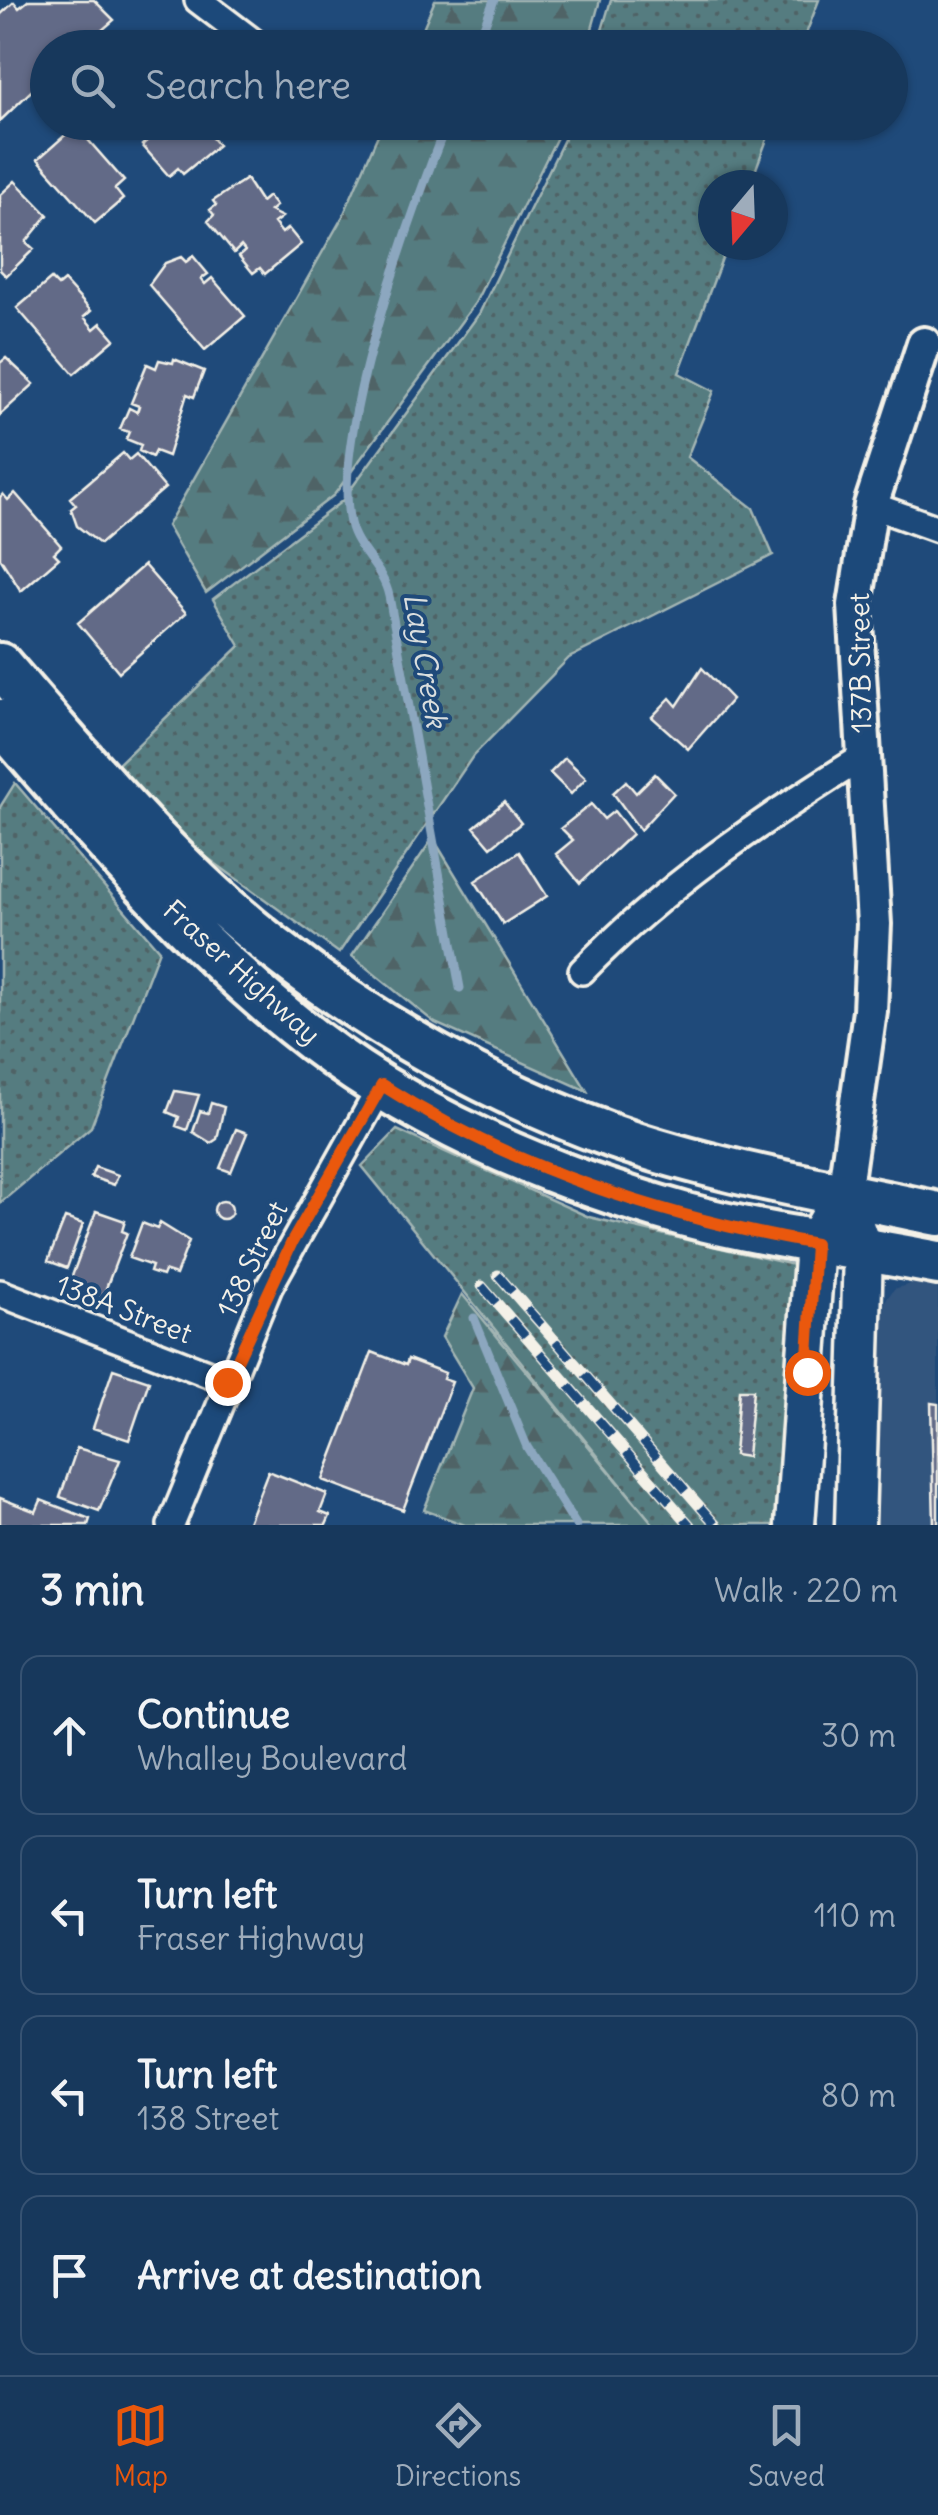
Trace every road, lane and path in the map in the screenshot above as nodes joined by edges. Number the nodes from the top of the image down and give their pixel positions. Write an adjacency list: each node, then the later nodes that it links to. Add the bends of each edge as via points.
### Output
1 (198, 0): 2 (street)
2 (237, 30)
3 (924, 344): 4 (street, 137B Street)
4 (871, 505): 5 (street); 8 (street, 137B Street, via 855,605)
5 (938, 529)
6 (0, 665): 11 (main road, Fraser Highway, via 98,778 226,905 272,946 388,1026 451,1064 604,1132)
7 (0, 721): 10 (main road, Fraser Highway, via 204,943 295,1026)
8 (863, 757): 9 (street, 137B Street, via 755,824 670,889); 11 (street, via 874,924 870,1011)
9 (582, 971)
10 (382, 1085): 13 (main road, Fraser Highway, via 570,1177 686,1214); 17 (street, 138 Street, via 292,1242)
11 (844, 1194): 12 (main road, Fraser Highway); 13 (main road); 14 (main road)
12 (938, 1214)
13 (815, 1244): 14 (main road, Fraser Highway); 19 (main road)
14 (863, 1252): 15 (main road, Fraser Highway); 20 (main road)
15 (938, 1263)
16 (0, 1293): 17 (street, 138A Street)
17 (227, 1382): 18 (street, 138 Street)
18 (172, 1525)
19 (794, 1525)
20 (855, 1525)

